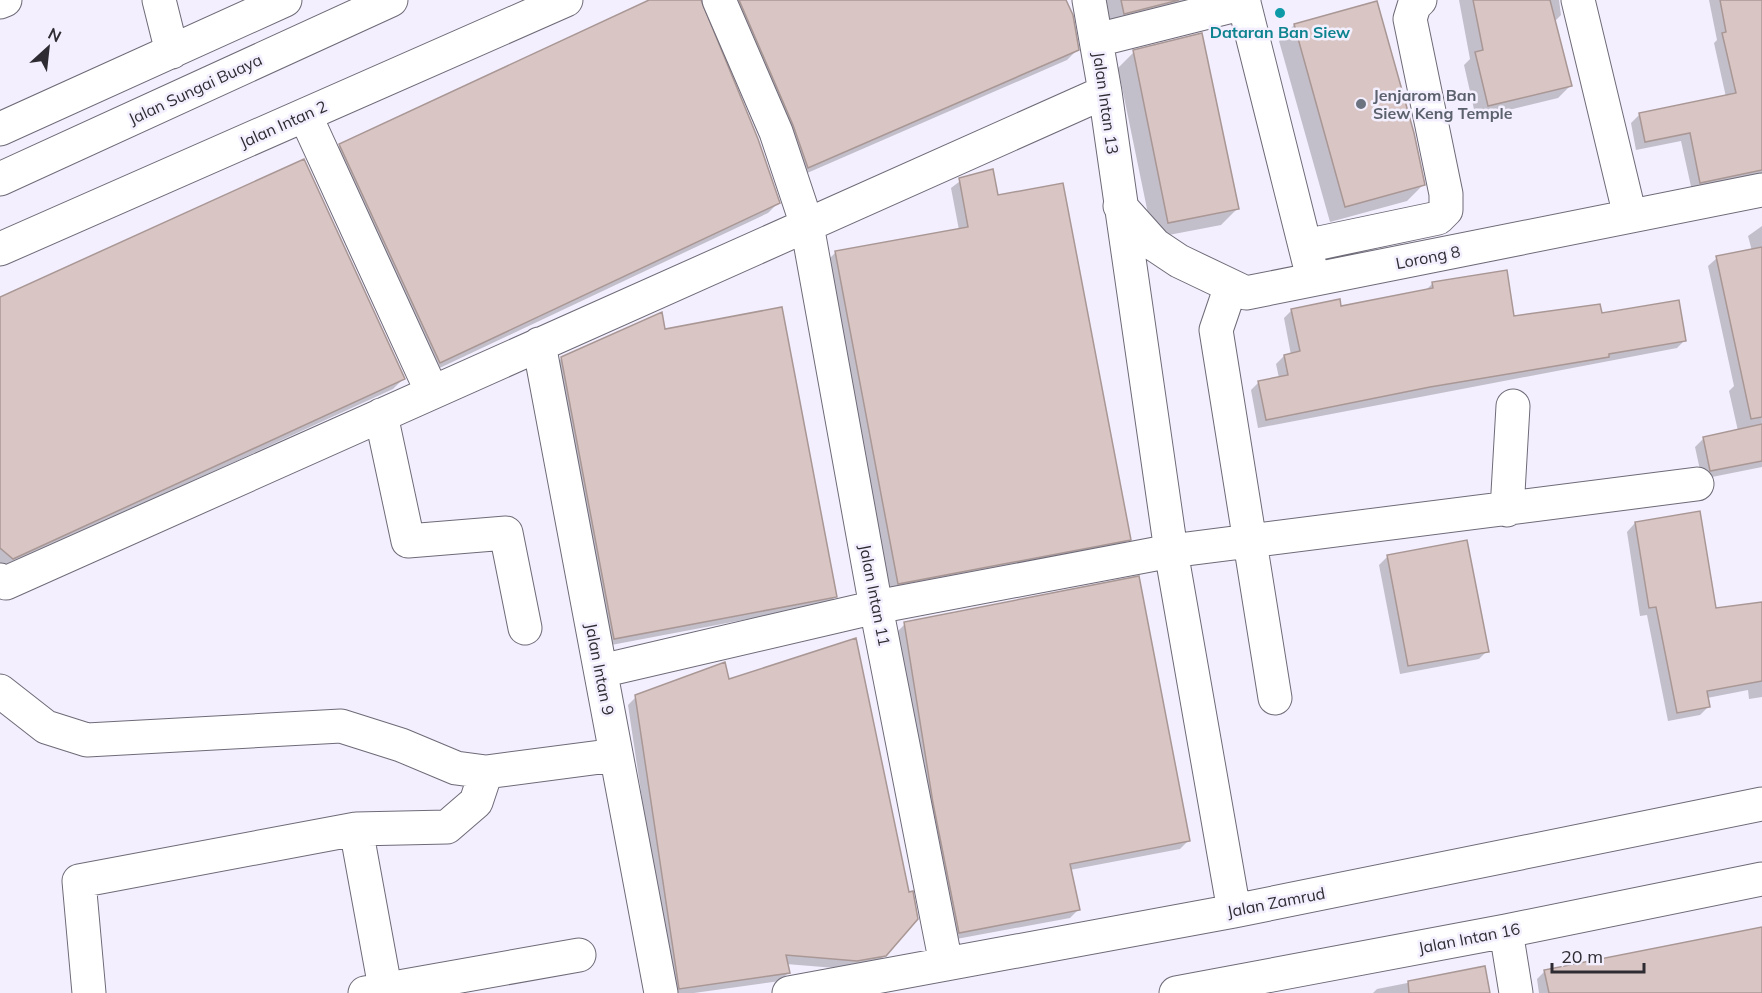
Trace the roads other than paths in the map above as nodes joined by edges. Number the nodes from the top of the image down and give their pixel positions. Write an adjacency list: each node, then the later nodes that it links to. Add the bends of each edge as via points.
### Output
1 (5, 0): 10 (street)
2 (159, 0): 13 (street)
3 (285, 0): 13 (street)
4 (391, 0): 17 (street, Jalan Sungai Buaya)
5 (566, 0): 15 (street, Jalan Intan 2)
6 (718, 0): 21 (street, Jalan Intan 11, via 776,132)
7 (1089, 0): 12 (street, Jalan Intan 13)
8 (1420, 0): 22 (street, via 1410,19 1446,210 1438,218)
9 (1578, 0): 20 (street)
10 (0, 2)
11 (1244, 2): 12 (street); 22 (street)
12 (1097, 40): 14 (street, Jalan Intan 13)
13 (172, 52): 16 (street)
14 (1105, 92): 19 (street, Jalan Intan 13); 21 (street)
15 (305, 114): 23 (street, Jalan Intan 2); 27 (street)
16 (0, 129)
17 (0, 179)
18 (1762, 189): 20 (street, Lorong 8)
19 (1120, 206): 25 (street, Lorong 8, via 1155,245); 33 (street, Jalan Intan 13)
20 (1630, 216): 24 (street, Lorong 8)
21 (807, 225): 26 (street); 35 (street, Jalan Intan 11)
22 (1305, 246): 24 (street)
23 (0, 249)
24 (1313, 279): 25 (street, Lorong 8, via 1246,293)
25 (1232, 286): 32 (street, via 1216,330)
26 (539, 344): 27 (street); 37 (street, Jalan Intan 9)
27 (432, 392): 29 (street)
28 (1513, 406): 31 (street)
29 (381, 415): 34 (street, via 6,583); 36 (street, via 408,541 506,533)
30 (1697, 484): 31 (street)
31 (1507, 510): 32 (street)
32 (1250, 541): 33 (street); 39 (street)
33 (1171, 551): 35 (street); 45 (street, Jalan Intan 13)
34 (0, 580)
35 (876, 607): 37 (street); 48 (street, Jalan Intan 11)
36 (525, 628)
37 (601, 671): 40 (street, Jalan Intan 9)
38 (0, 691): 41 (street, via 46,727 87,740 341,726 456,768)
39 (1275, 698)
40 (616, 755): 41 (street); 52 (street, Jalan Intan 9)
41 (486, 771): 43 (street, via 476,802 447,827)
42 (1762, 804): 45 (street, Jalan Zamrud)
43 (356, 829): 49 (street); 51 (street, via 79,881)
44 (1762, 879): 46 (street, Jalan Intan 16)
45 (1234, 911): 48 (street, Jalan Zamrud)
46 (1506, 931): 50 (street, Jalan Intan 16); 54 (street)
47 (579, 955): 49 (street)
48 (946, 964): 53 (street, Jalan Zamrud)
49 (378, 992)
50 (1190, 992)
51 (89, 993)
52 (661, 993)
53 (789, 993)
54 (1516, 993)

